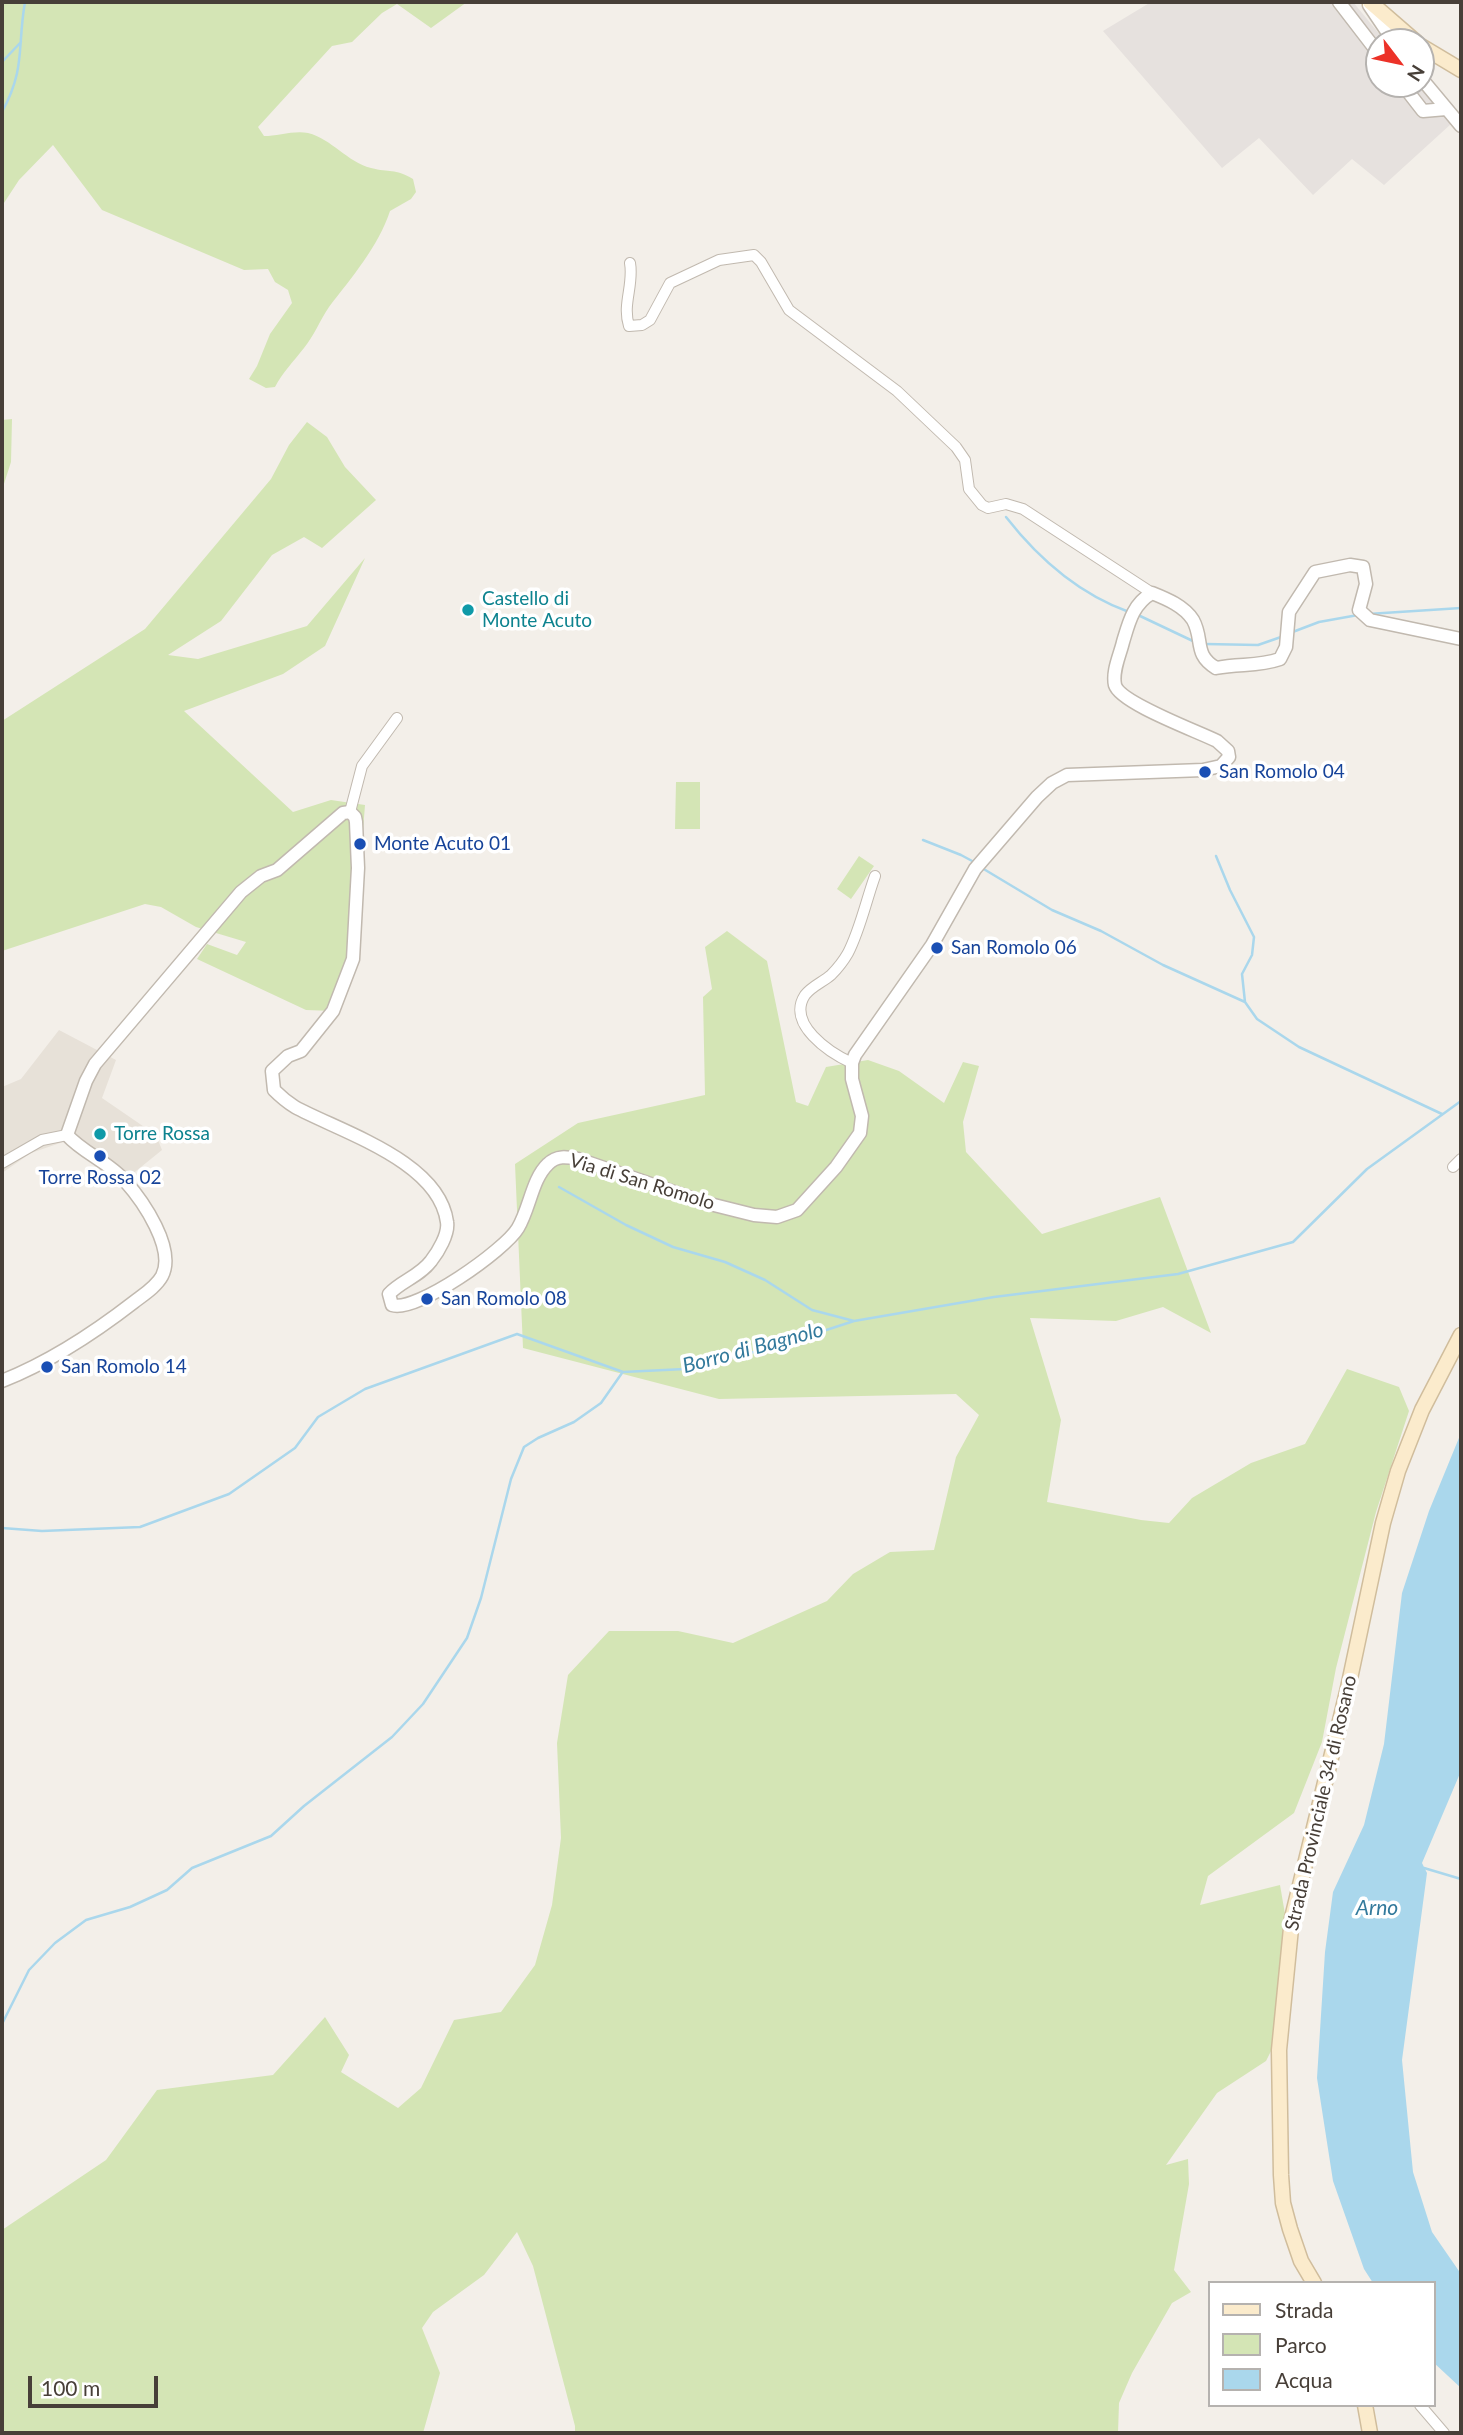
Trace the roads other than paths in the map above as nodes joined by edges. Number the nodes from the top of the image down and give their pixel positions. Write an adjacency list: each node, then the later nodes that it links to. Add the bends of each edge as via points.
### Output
1 (1339, 2): 5 (street)
2 (1368, 2): 3 (street); 4 (main road)
3 (1385, 28)
4 (1399, 28)
5 (1365, 36)
6 (1435, 54): 7 (main road)
7 (1461, 70)
8 (1435, 95): 10 (street)
9 (1413, 98): 10 (street, via 1423,111)
10 (1446, 109): 11 (street)
11 (1461, 126)
12 (630, 263): 13 (street, via 625,312 629,326 650,320 670,283 719,260 754,255 789,310 897,391 956,447 965,460 970,489 982,505 1023,509)
13 (1152, 593): 14 (street, via 1174,602 1192,619 1205,662 1216,668 1262,666 1280,659 1286,647 1289,612 1315,572 1350,565 1363,568 1366,584 1359,610 1370,620); 18 (street, via 1141,599 1133,613 1115,686 1125,699 1217,741 1228,751 1227,761 1204,770 1067,775 1052,783 975,869 932,944)
14 (1461, 639)
15 (397, 718): 16 (street, via 362,766)
16 (350, 812): 18 (street, Via di San Romolo, via 356,822 358,868 353,959 333,1011 301,1051 272,1071 274,1090 291,1105 395,1157 426,1182 441,1202 448,1225 442,1242 430,1263 389,1294 392,1305 421,1300 508,1241 540,1175 560,1156 754,1215 777,1217 797,1210 860,1133 862,1116); 19 (street, via 343,813 277,870 261,876 224,909 95,1064)
17 (875, 876): 18 (street, via 847,953 801,1004 811,1035)
18 (852, 1063)
19 (67, 1135): 21 (street, via 42,1140); 24 (street, via 124,1180 141,1202 159,1232 165,1258 162,1276 111,1320 41,1364)
20 (1461, 1158): 22 (street)
21 (2, 1163)
22 (1453, 1167)
23 (1461, 1335): 25 (main road, Strada Provinciale 34 di Rosano, via 1422,1410 1398,1471 1292,1918 1279,2050 1281,2175 1290,2229)
24 (2, 1381)
25 (1313, 2281)
26 (1365, 2407): 28 (main road)
27 (1422, 2407): 29 (street)
28 (1370, 2433)
29 (1444, 2433)

